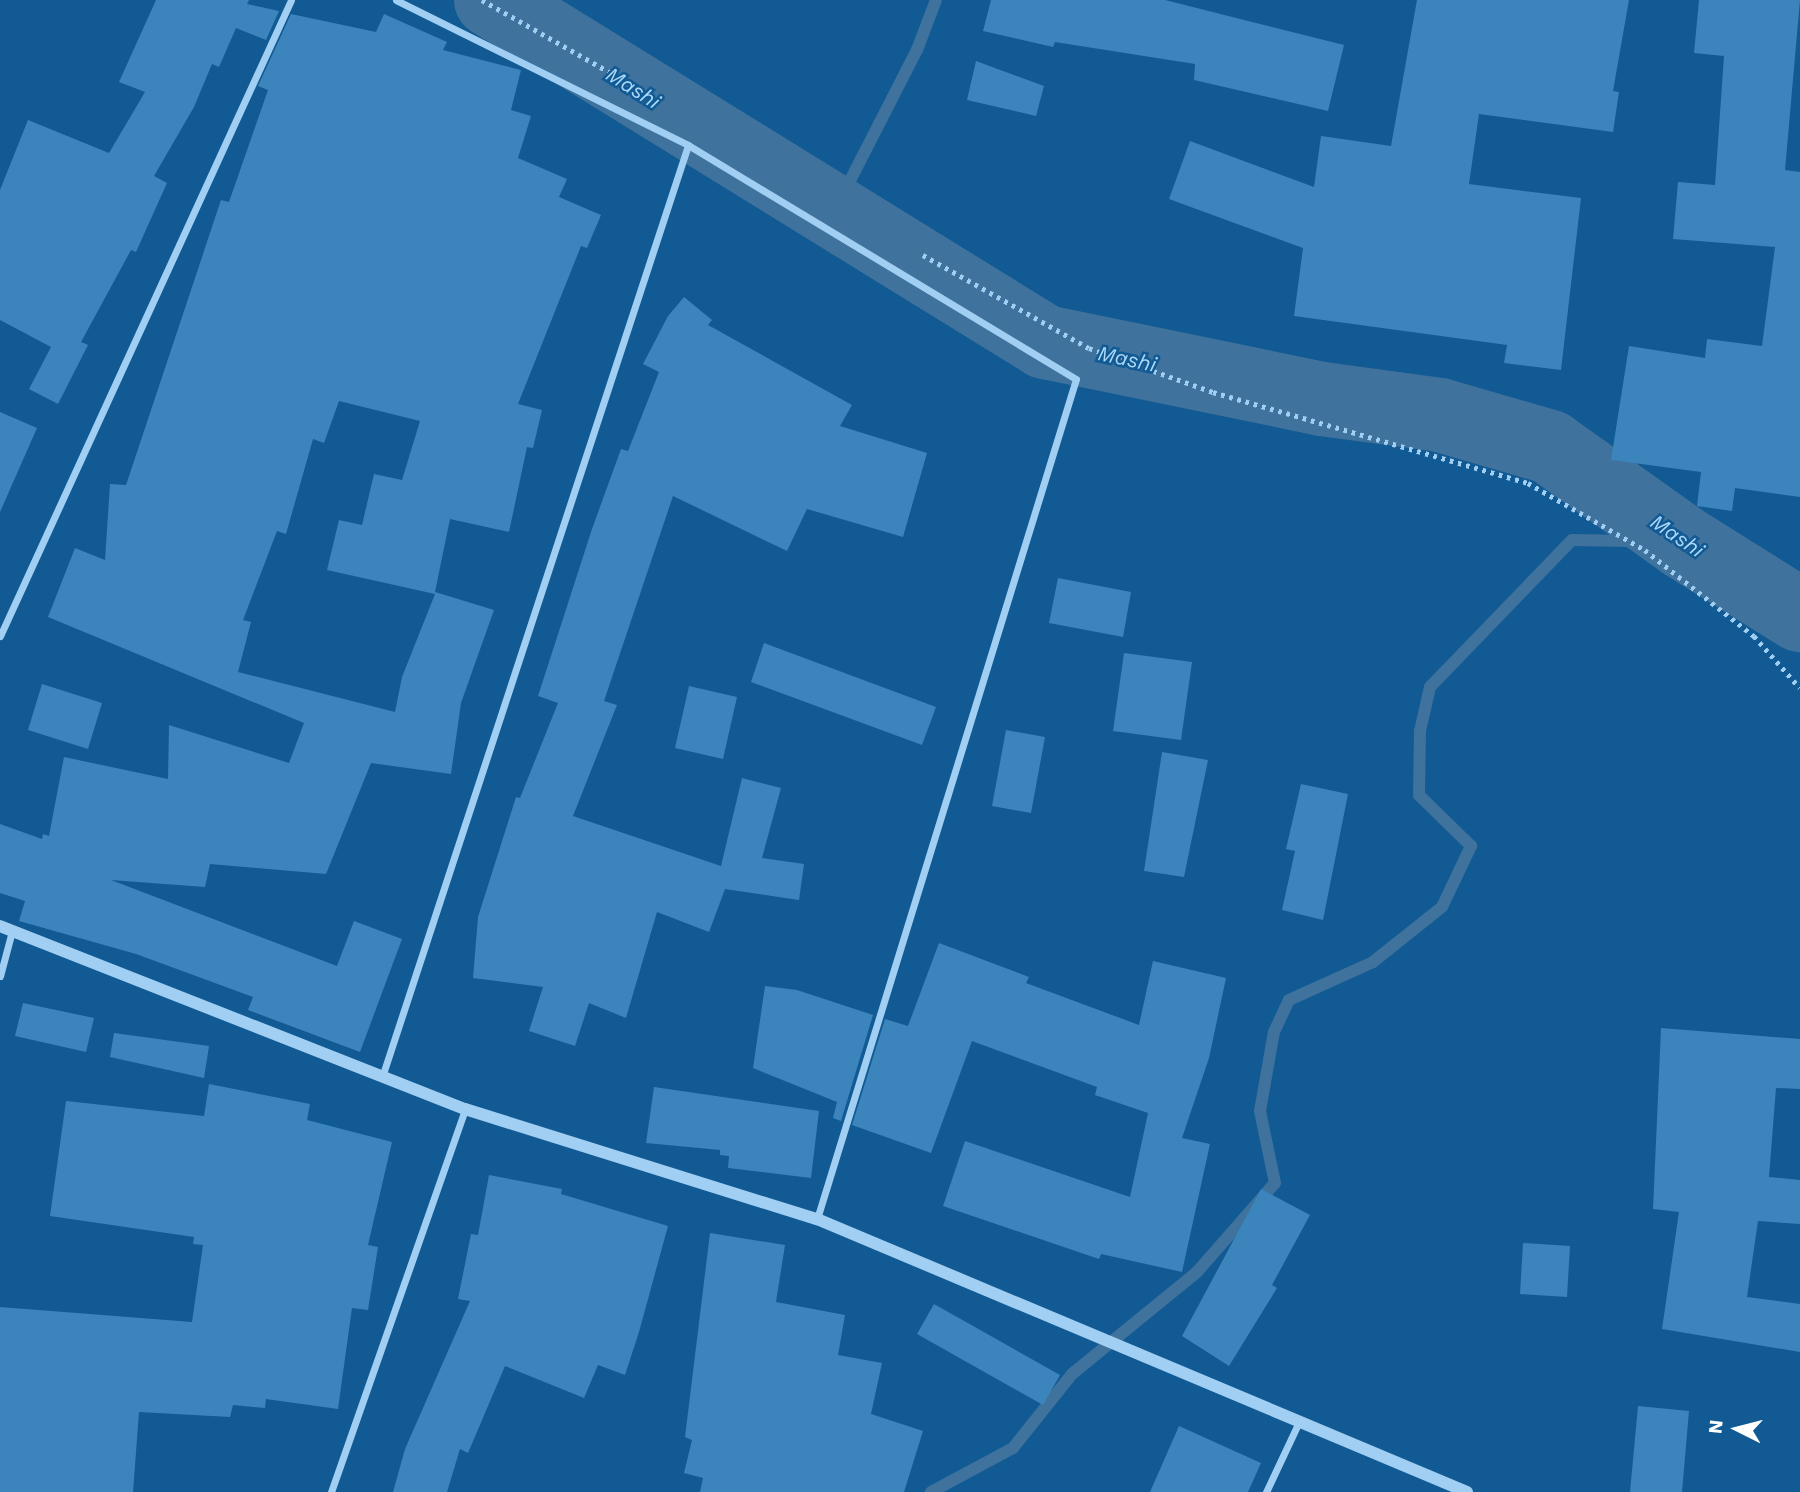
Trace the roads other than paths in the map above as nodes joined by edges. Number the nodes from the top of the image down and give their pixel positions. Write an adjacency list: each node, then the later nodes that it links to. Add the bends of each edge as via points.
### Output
1 (291, 0): 4 (street)
2 (396, 0): 3 (street)
3 (688, 145): 7 (street); 9 (street, via 1076,379)
4 (0, 636)
5 (6, 928): 6 (street); 7 (street)
6 (0, 976)
7 (382, 1077): 8 (street)
8 (465, 1109): 9 (street); 11 (street)
9 (817, 1219): 10 (street, via 1080,1325)
10 (1299, 1422): 12 (street); 13 (street)
11 (331, 1492)
12 (1266, 1492)
13 (1467, 1492)

